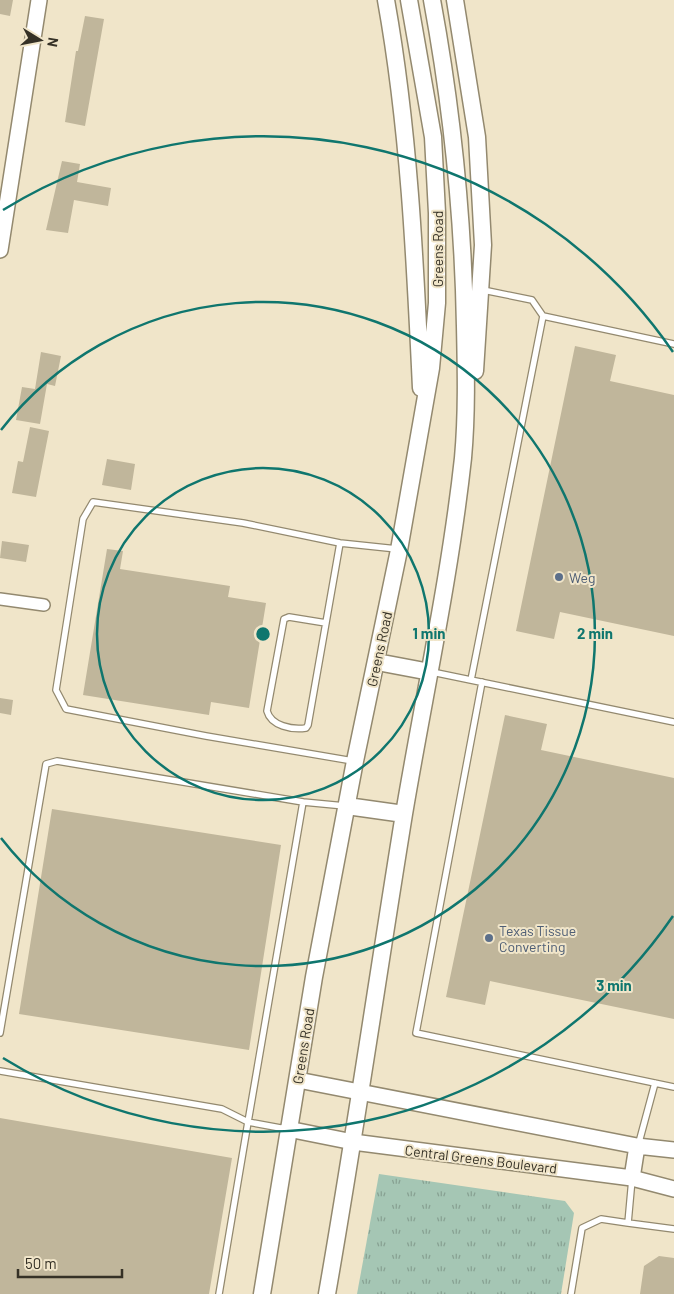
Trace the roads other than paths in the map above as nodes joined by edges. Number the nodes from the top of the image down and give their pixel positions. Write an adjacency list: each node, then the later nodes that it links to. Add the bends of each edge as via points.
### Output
1 (39, 0): 6 (street)
2 (386, 0): 10 (main road, via 396,53 415,271)
3 (409, 0): 10 (main road, Greens Road, via 433,137 437,213 437,303)
4 (432, 0): 11 (main road, Greens Road, via 451,120 464,248 466,371)
5 (455, 0): 7 (main road, via 477,137 483,245)
6 (0, 250)
7 (481, 290): 8 (lane, via 532,300); 11 (main road, via 476,368)
8 (543, 316): 9 (lane); 19 (lane)
9 (674, 344)
10 (422, 423): 13 (main road, Greens Road)
11 (463, 455): 18 (main road, Greens Road)
12 (340, 543): 13 (lane); 16 (lane); 22 (lane, via 243,523 93,502 84,519 56,690 66,709)
13 (399, 550): 17 (main road, Greens Road)
14 (0, 599): 15 (street)
15 (44, 605)
16 (326, 623): 16 (lane, via 308,725 300,729 276,724 267,711 284,618)
17 (377, 662): 18 (main road); 22 (main road, Greens Road)
18 (430, 672): 19 (lane); 25 (main road, Greens Road)
19 (471, 680): 20 (lane)
20 (482, 682): 21 (lane); 29 (lane, via 416,1033)
21 (674, 722)
22 (355, 761): 24 (main road, Greens Road)
23 (303, 802): 24 (lane); 26 (lane, via 57,761 46,764); 32 (lane)
24 (347, 806): 25 (main road); 28 (main road, Greens Road)
25 (404, 814): 31 (main road, Greens Road)
26 (0, 1033)
27 (0, 1071): 32 (lane, via 222,1109)
28 (298, 1080): 31 (street); 33 (main road, Greens Road)
29 (656, 1083): 30 (lane); 35 (lane)
30 (674, 1087)
31 (361, 1092): 34 (main road, Greens Road); 35 (street)
32 (248, 1122): 33 (lane); 41 (lane)
33 (288, 1129): 34 (street, Central Greens Boulevard); 42 (main road, Greens Road)
34 (354, 1142): 37 (street, Central Greens Boulevard); 43 (main road, Greens Road)
35 (638, 1146): 36 (street); 37 (street)
36 (674, 1150)
37 (632, 1178): 38 (street, Central Greens Boulevard); 39 (lane)
38 (674, 1189)
39 (628, 1223): 40 (lane); 44 (lane, via 601,1219 582,1228)
40 (674, 1229)
41 (219, 1294)
42 (262, 1294)
43 (327, 1294)
44 (571, 1294)

